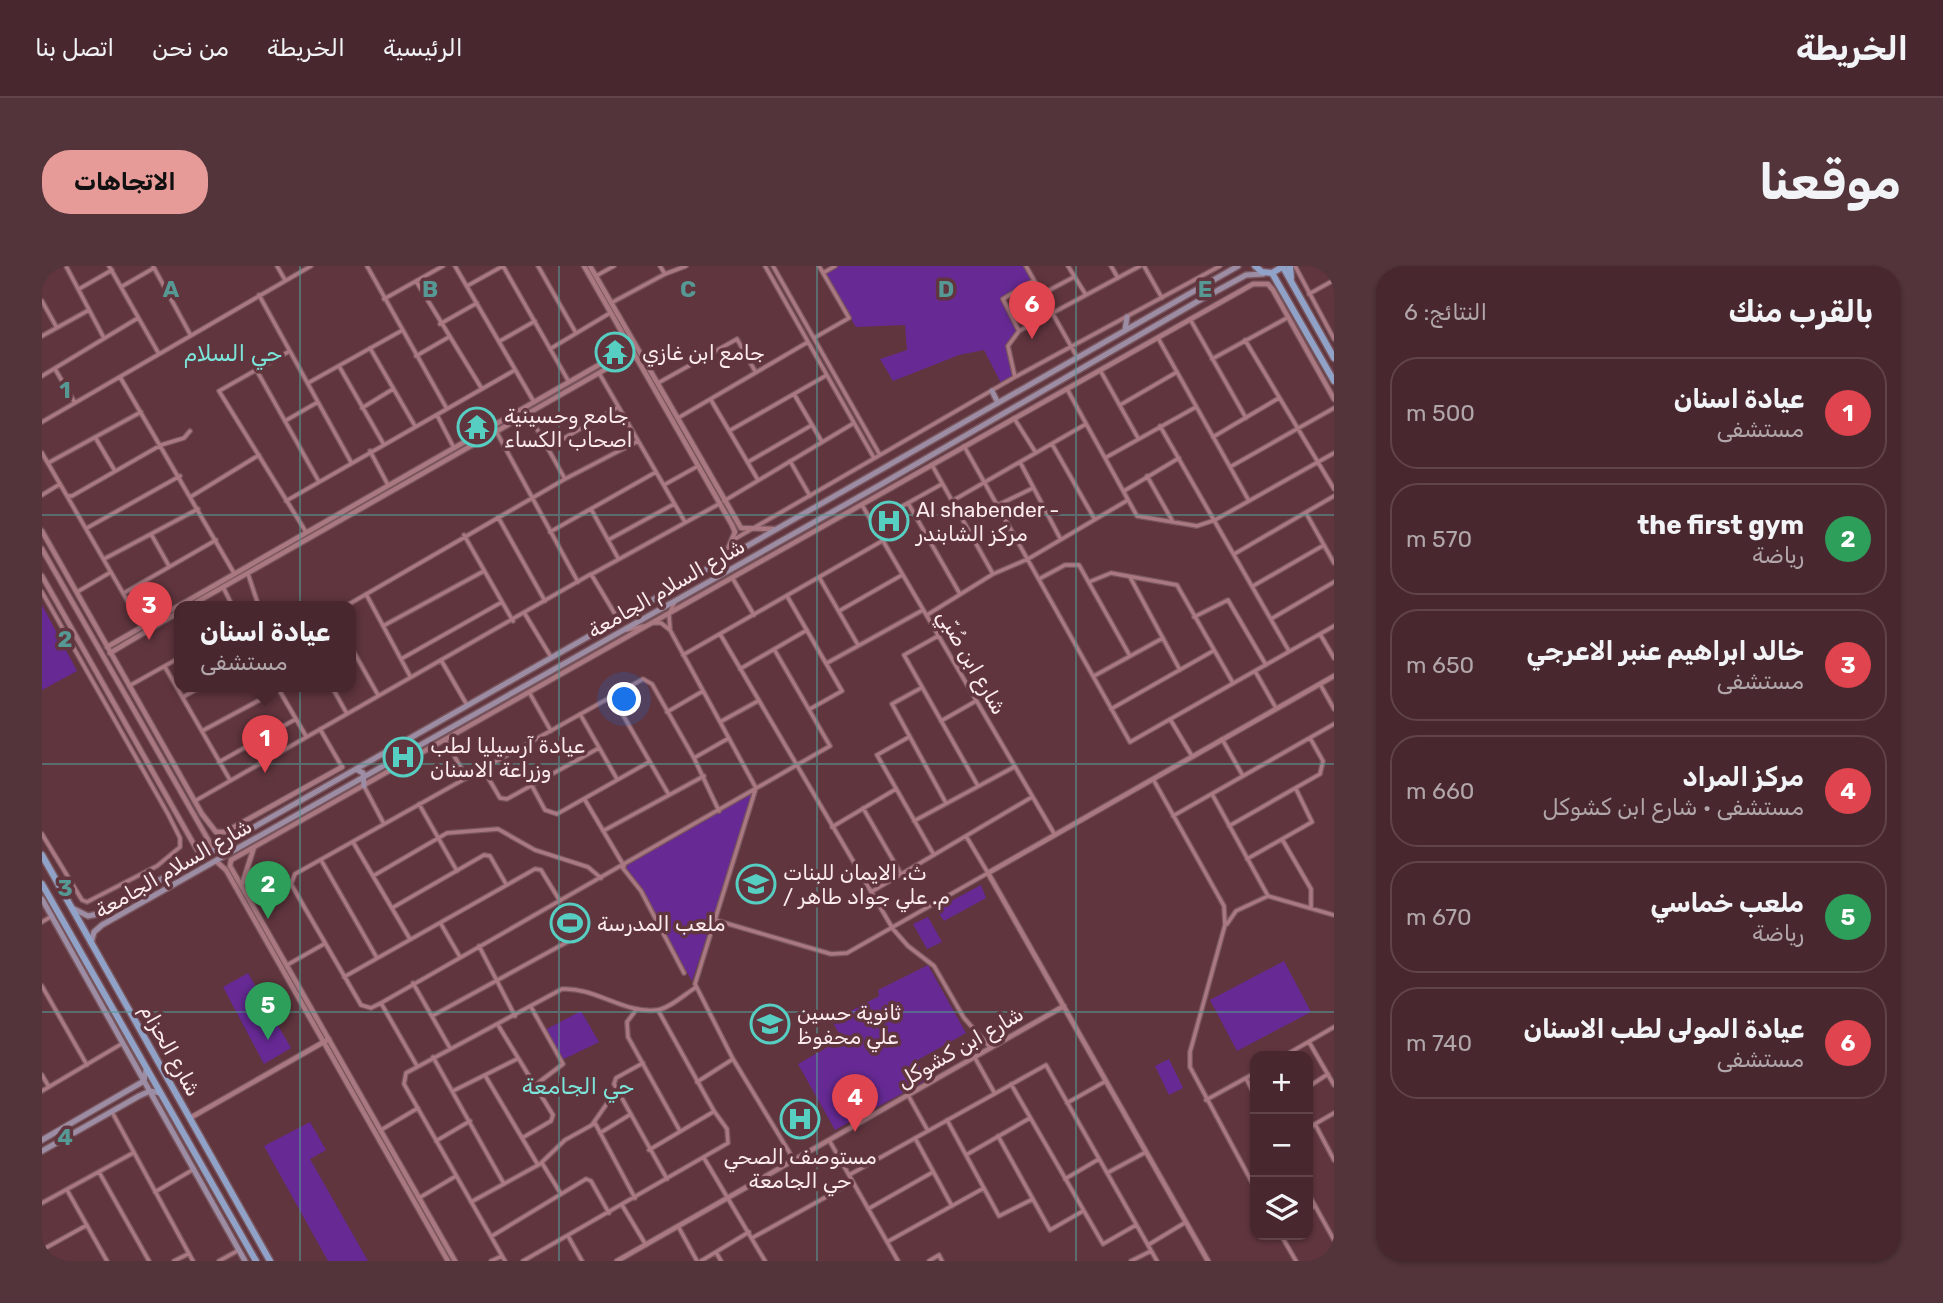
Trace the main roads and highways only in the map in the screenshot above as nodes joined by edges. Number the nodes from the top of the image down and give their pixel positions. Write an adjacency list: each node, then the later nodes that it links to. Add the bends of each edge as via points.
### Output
1 (1238, 266): 7 (main road, شارع السلام الجامعة)
2 (1255, 266): 5 (main road)
3 (1284, 266): 5 (main road); 6 (main road)
4 (1292, 266): 6 (main road)
5 (1269, 273): 8 (main road, شارع السلام الجامعة, via 1246,275); 10 (main road)
6 (1292, 284): 15 (main road)
7 (1188, 295): 8 (main road); 11 (main road, شارع السلام الجامعة)
8 (1193, 304): 13 (main road, شارع السلام الجامعة)
9 (1127, 317): 11 (main road)
10 (1304, 329): 12 (main road); 14 (main road)
11 (1125, 330): 20 (main road, شارع السلام الجامعة)
12 (1296, 333)
13 (1108, 353): 16 (main road); 21 (main road, شارع السلام الجامعة)
14 (1320, 356): 17 (main road, via 1319,350 1324,348); 18 (main road)
15 (1334, 358)
16 (1113, 362)
17 (1334, 364)
18 (1334, 381)
19 (992, 391): 20 (main road)
20 (998, 403): 23 (main road, شارع السلام الجامعة)
21 (989, 423): 22 (main road); 25 (main road, شارع السلام الجامعة)
22 (993, 429)
23 (875, 473): 24 (main road, شارع السلام الجامعة); 25 (main road)
24 (859, 482): 26 (main road, via 865,484); 29 (main road, شارع السلام الجامعة)
25 (880, 485): 26 (main road, شارع السلام الجامعة)
26 (866, 493): 27 (main road, شارع السلام الجامعة)
27 (757, 554): 28 (main road); 31 (main road, شارع السلام الجامعة)
28 (762, 562)
29 (572, 645): 30 (main road, شارع السلام الجامعة); 31 (main road, via 571,651)
30 (553, 656): 32 (main road, via 562,658); 35 (main road, شارع السلام الجامعة)
31 (578, 656): 32 (main road, شارع السلام الجامعة)
32 (563, 665): 33 (main road, شارع السلام الجامعة)
33 (472, 717): 34 (main road); 37 (main road, شارع السلام الجامعة)
34 (475, 723)
35 (372, 760): 36 (main road, شارع السلام الجامعة); 37 (main road)
36 (356, 769): 38 (main road, via 363,773); 45 (main road, شارع السلام الجامعة)
37 (378, 770): 38 (main road, شارع السلام الجامعة)
38 (362, 778): 39 (main road); 40 (main road, شارع السلام الجامعة)
39 (364, 786)
40 (292, 819): 41 (main road); 48 (main road, شارع السلام الجامعة)
41 (286, 828)
42 (42, 855): 46 (main road, شارع الحزام)
43 (42, 884): 47 (main road, شارع الحزام)
44 (42, 899): 47 (main road)
45 (112, 906): 46 (main road, شارع السلام الجامعة, via 88,916); 48 (main road)
46 (71, 908): 49 (main road, شارع الحزام)
47 (55, 914): 50 (main road, شارع الحزام)
48 (118, 916): 49 (main road, شارع السلام الجامعة, via 97,928)
49 (91, 943): 57 (main road, شارع الحزام)
50 (126, 1042): 51 (main road, شارع الحزام); 52 (main road)
51 (146, 1070): 52 (main road); 54 (main road, شارع الحزام)
52 (144, 1081): 53 (main road); 55 (main road)
53 (150, 1091): 54 (main road); 56 (main road); 61 (main road)
54 (160, 1093): 58 (main road, شارع الحزام)
55 (42, 1140)
56 (42, 1151)
57 (225, 1180): 58 (main road, via 222,1189); 59 (main road, شارع الحزام)
58 (215, 1188): 60 (main road, شارع الحزام)
59 (236, 1200): 60 (main road, via 227,1200); 63 (main road, شارع الحزام)
60 (226, 1207): 62 (main road, شارع الحزام)
61 (245, 1261)
62 (256, 1261)
63 (270, 1261)

